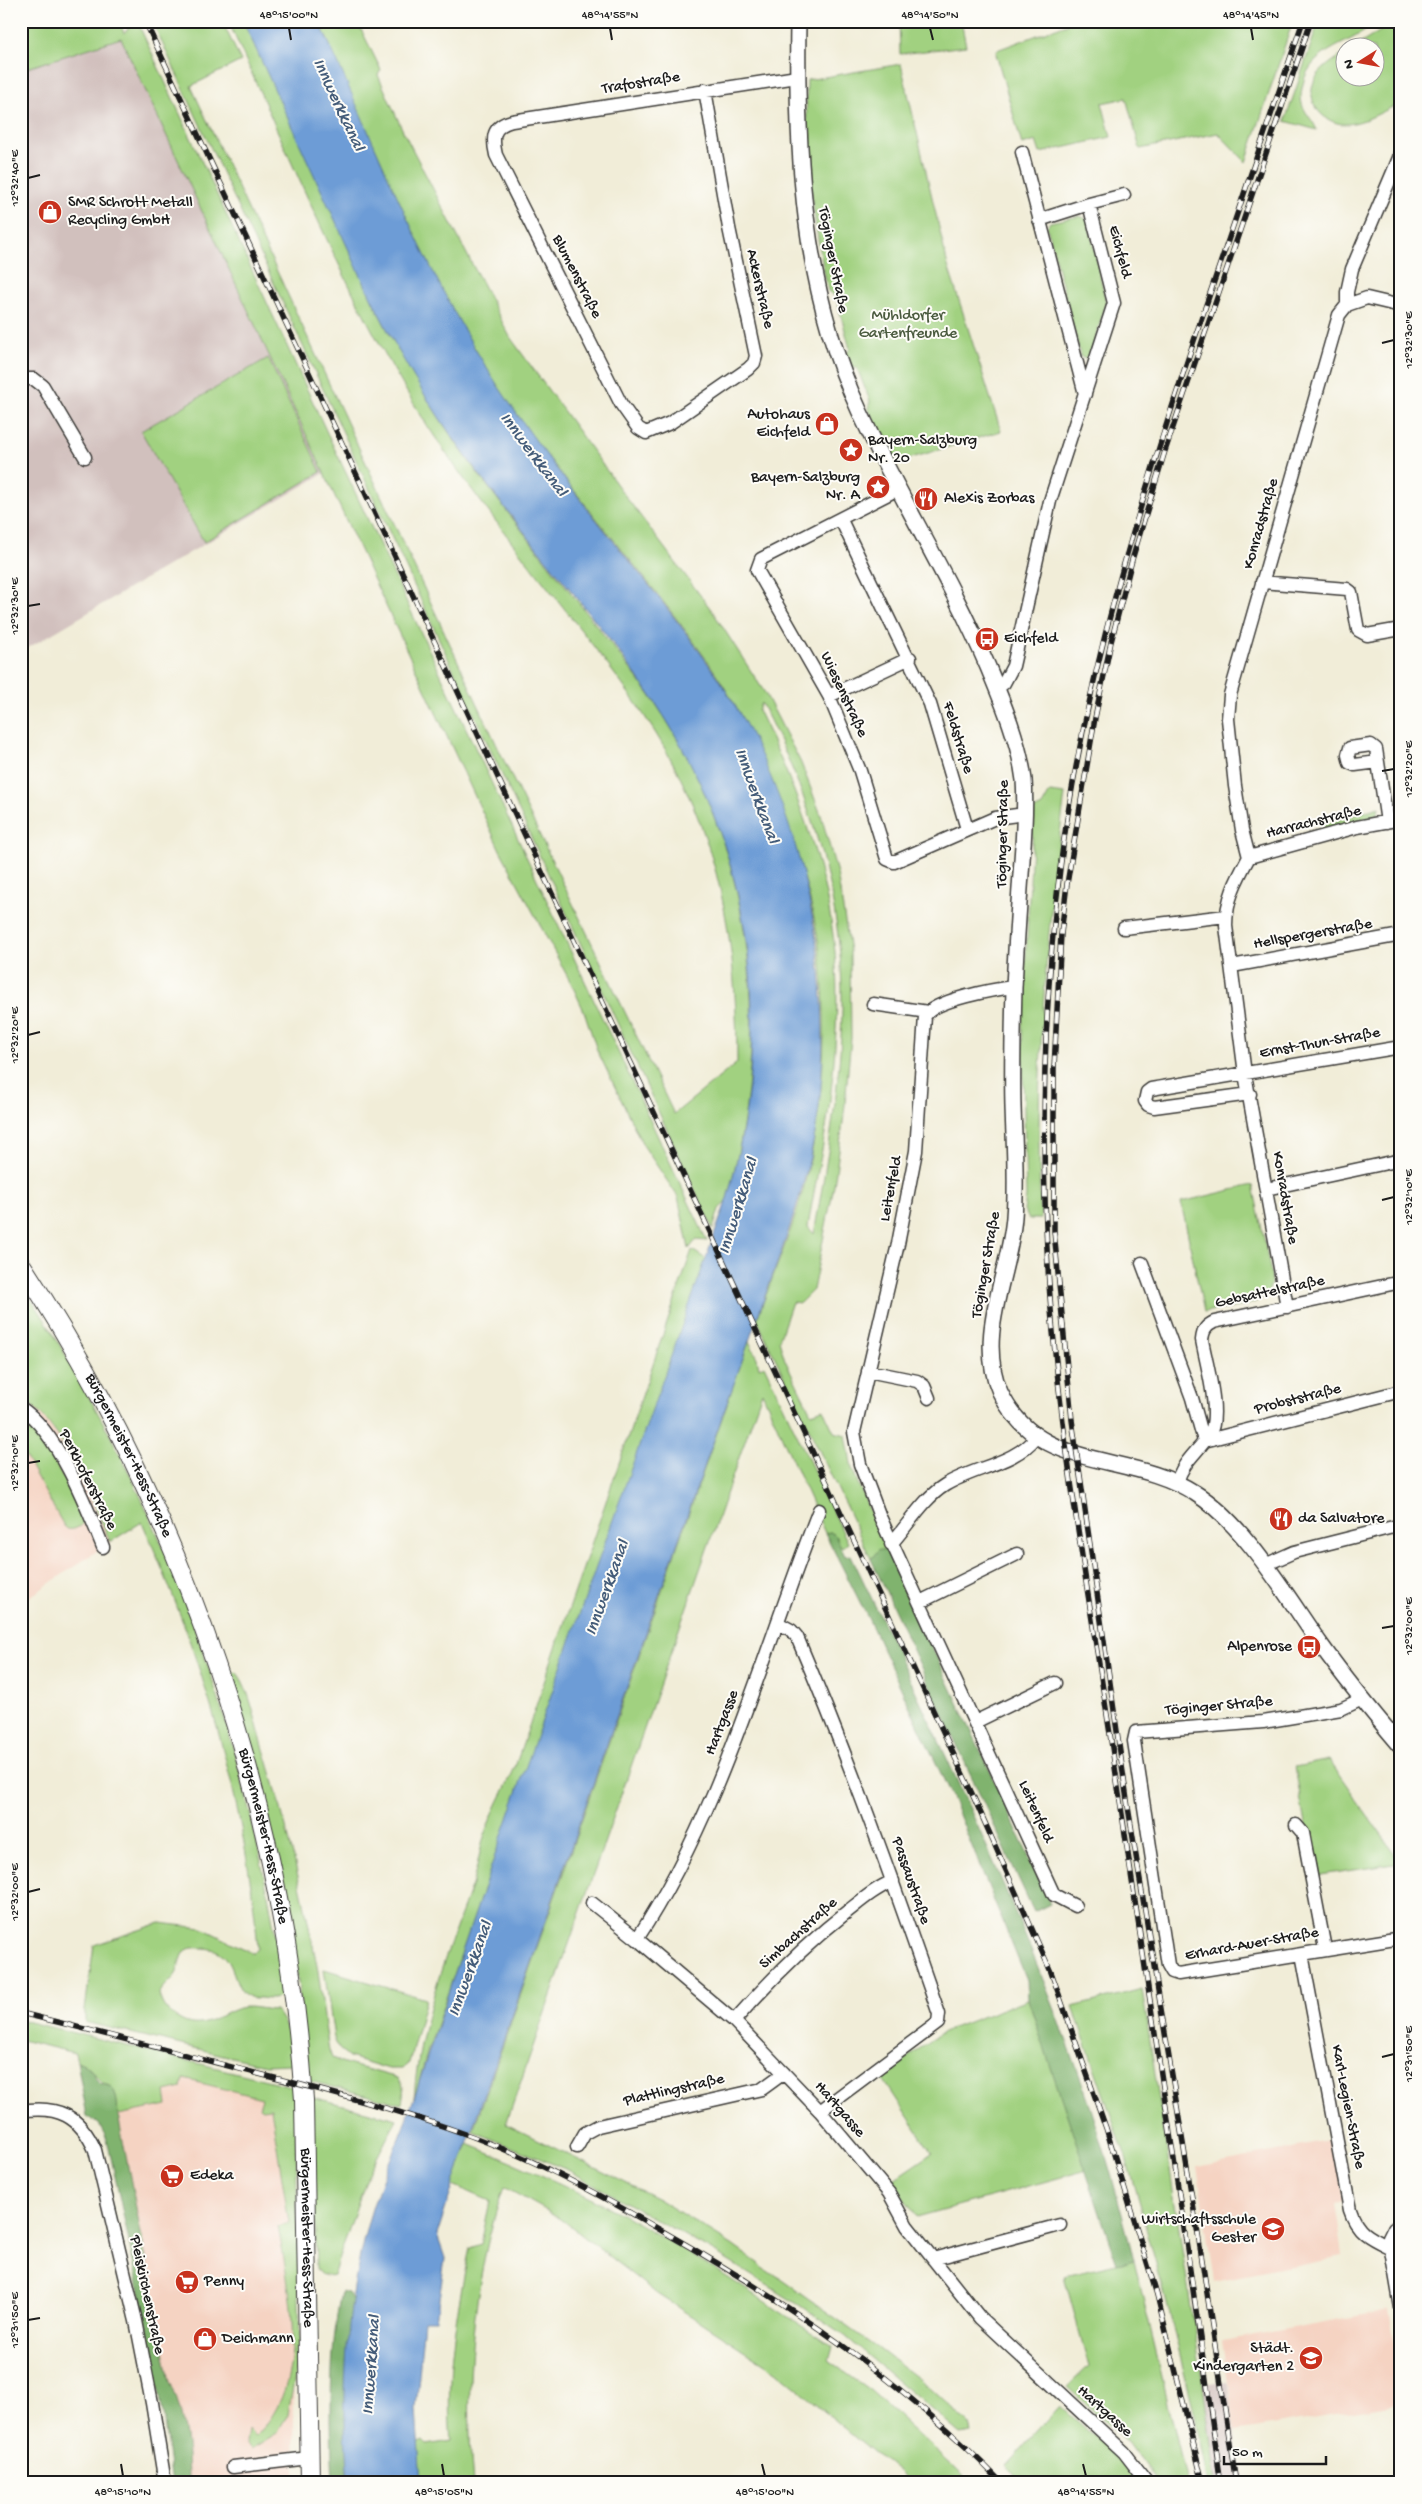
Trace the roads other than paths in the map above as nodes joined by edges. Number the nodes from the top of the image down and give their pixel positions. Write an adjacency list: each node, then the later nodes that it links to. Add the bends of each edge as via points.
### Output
1 (798, 21): 2 (street, Töginger Straße)
2 (797, 77): 3 (street, Trafostraße); 16 (street, Töginger Straße, via 803,195 823,310 857,406)
3 (704, 90): 4 (street, Trafostraße, via 512,121 503,123); 14 (street, Ackerstraße, via 756,356 748,368 670,422 650,433)
4 (494, 132): 14 (street, Blumenstraße, via 496,155 621,404)
5 (1401, 148): 10 (street, Konradstraße, via 1352,269)
6 (1022, 152): 9 (street)
7 (1124, 195): 8 (street)
8 (1089, 204): 9 (street); 13 (street, Eichfeld, via 1114,303)
9 (1039, 220): 13 (street)
10 (1347, 305): 11 (street, via 1367,298); 18 (street, Konradstraße, via 1340,315)
11 (1401, 306)
12 (21, 379): 15 (street, via 34,379 44,386)
13 (1085, 394): 21 (street, Eichfeld, via 1050,501 1013,666 1004,683)
14 (641, 431)
15 (85, 458)
16 (898, 489): 17 (street, Wiesenstraße); 21 (street, Töginger Straße, via 974,635)
17 (840, 520): 20 (street, Feldstraße); 22 (street, Wiesenstraße, via 761,558 757,570)
18 (1262, 582): 19 (street, via 1347,589 1351,592 1358,630 1367,635); 28 (street, Konradstraße, via 1229,703 1235,786)
19 (1401, 629)
20 (910, 658): 22 (street); 27 (street, Feldstraße, via 939,729)
21 (997, 688): 24 (street, Töginger Straße, via 1021,765)
22 (829, 696): 27 (street, Wiesenstraße, via 863,780 887,859 894,862)
23 (1378, 762): 26 (street, Harrachstraße)
24 (1025, 814): 27 (street, Wiesenstraße, via 995,818); 33 (street, Töginger Straße)
25 (1401, 820): 26 (street, Harrachstraße)
26 (1387, 822): 28 (street, Harrachstraße)
27 (967, 829)
28 (1249, 856): 29 (street, Konradstraße, via 1235,883)
29 (1226, 916): 30 (street); 32 (street, Konradstraße)
30 (1124, 928)
31 (1401, 936): 32 (street, Hellspergerstraße)
32 (1232, 966): 37 (street, Konradstraße)
33 (1014, 987): 35 (street, via 985,992); 49 (street, Töginger Straße, via 1015,1207 1012,1243 994,1314 991,1350 1000,1392 1009,1409)
34 (873, 1004): 35 (street)
35 (928, 1012): 45 (street, Leitenfeld, via 924,1022 916,1151)
36 (1401, 1047): 37 (street, Ernst-Thun-Straße)
37 (1244, 1074): 38 (street, Konradstraße); 38 (street, via 1151,1089 1146,1092 1146,1101 1148,1106 1154,1107)
38 (1250, 1094): 40 (street, Konradstraße)
39 (1401, 1160): 40 (street)
40 (1266, 1189): 44 (street, Konradstraße)
41 (1142, 1263): 50 (street, via 1192,1398)
42 (21, 1264): 83 (main road, Bürgermeister-Hess-Straße, via 93,1385 158,1517 237,1730 270,1861 289,1962 302,2061)
43 (1401, 1282): 44 (street, Gebsattelstraße)
44 (1287, 1306): 50 (street, Gebsattelstraße, via 1214,1322 1203,1332 1215,1414 1213,1427)
45 (868, 1371): 47 (street, via 917,1381 924,1386); 54 (street, Leitenfeld, via 854,1432 855,1448 867,1488)
46 (1401, 1391): 50 (street, Probststraße)
47 (929, 1398)
48 (21, 1408): 55 (street, Perkhoferstraße, via 42,1427 66,1467)
49 (1036, 1437): 51 (street, Töginger Straße, via 1059,1449 1146,1470); 54 (street, via 1028,1447 1013,1456 976,1469 943,1486)
50 (1204, 1442): 51 (street, via 1184,1464)
51 (1177, 1482): 57 (street, Töginger Straße, via 1219,1512)
52 (819, 1510): 59 (street, Hartgasse)
53 (1401, 1525): 57 (street, via 1294,1552)
54 (891, 1544): 58 (street, Leitenfeld)
55 (102, 1547)
56 (1017, 1554): 58 (street)
57 (1265, 1565): 61 (street, Töginger Straße)
58 (920, 1602): 62 (street, Leitenfeld)
59 (778, 1623): 66 (street, Passaustraße, via 797,1637 857,1782); 70 (street, Hartgasse, via 722,1772 689,1848)
60 (1054, 1684): 62 (street)
61 (1362, 1699): 63 (street, Töginger Straße); 64 (street, Töginger Straße, via 1341,1708 1263,1722 1136,1732 1134,1741)
62 (975, 1722): 68 (street, Leitenfeld, via 1054,1894)
63 (1401, 1746)
64 (1142, 1791): 72 (street, Erhard-Auer-Straße, via 1168,1965 1172,1972 1178,1974)
65 (1296, 1825): 71 (street, via 1303,1833)
66 (893, 1881): 73 (street, Simbachstraße, via 882,1885 831,1924 782,1969); 76 (street, Passaustraße, via 939,2014 938,2023)
67 (592, 1903): 70 (street, Hartgasse)
68 (1075, 1906)
69 (1401, 1938): 71 (street, Erhard-Auer-Straße)
70 (637, 1939): 73 (street, Hartgasse)
71 (1325, 1949): 72 (street, Erhard-Auer-Straße)
72 (1302, 1954): 80 (street, Karl-Legien-Straße, via 1350,2210 1365,2236)
73 (734, 2021): 74 (street, Hartgasse)
74 (784, 2073): 76 (street, Hartgasse); 77 (street, Plattlingstraße, via 762,2088 598,2126 585,2133)
75 (21, 2111): 85 (street, Pleiskirchenstraße, via 51,2110 76,2120 90,2139 102,2177 149,2385)
76 (820, 2111): 81 (street, Hartgasse, via 889,2193 907,2226)
77 (577, 2147)
78 (1060, 2224): 81 (street)
79 (1401, 2224): 80 (street, via 1390,2234)
80 (1389, 2247): 82 (street)
81 (933, 2259): 87 (street, Hartgasse, via 980,2318 1124,2452)
82 (1401, 2308)
83 (309, 2458): 84 (street); 86 (main road, Bürgermeister-Hess-Straße)
84 (233, 2467)
85 (165, 2483)
86 (310, 2483)
87 (1148, 2483)

